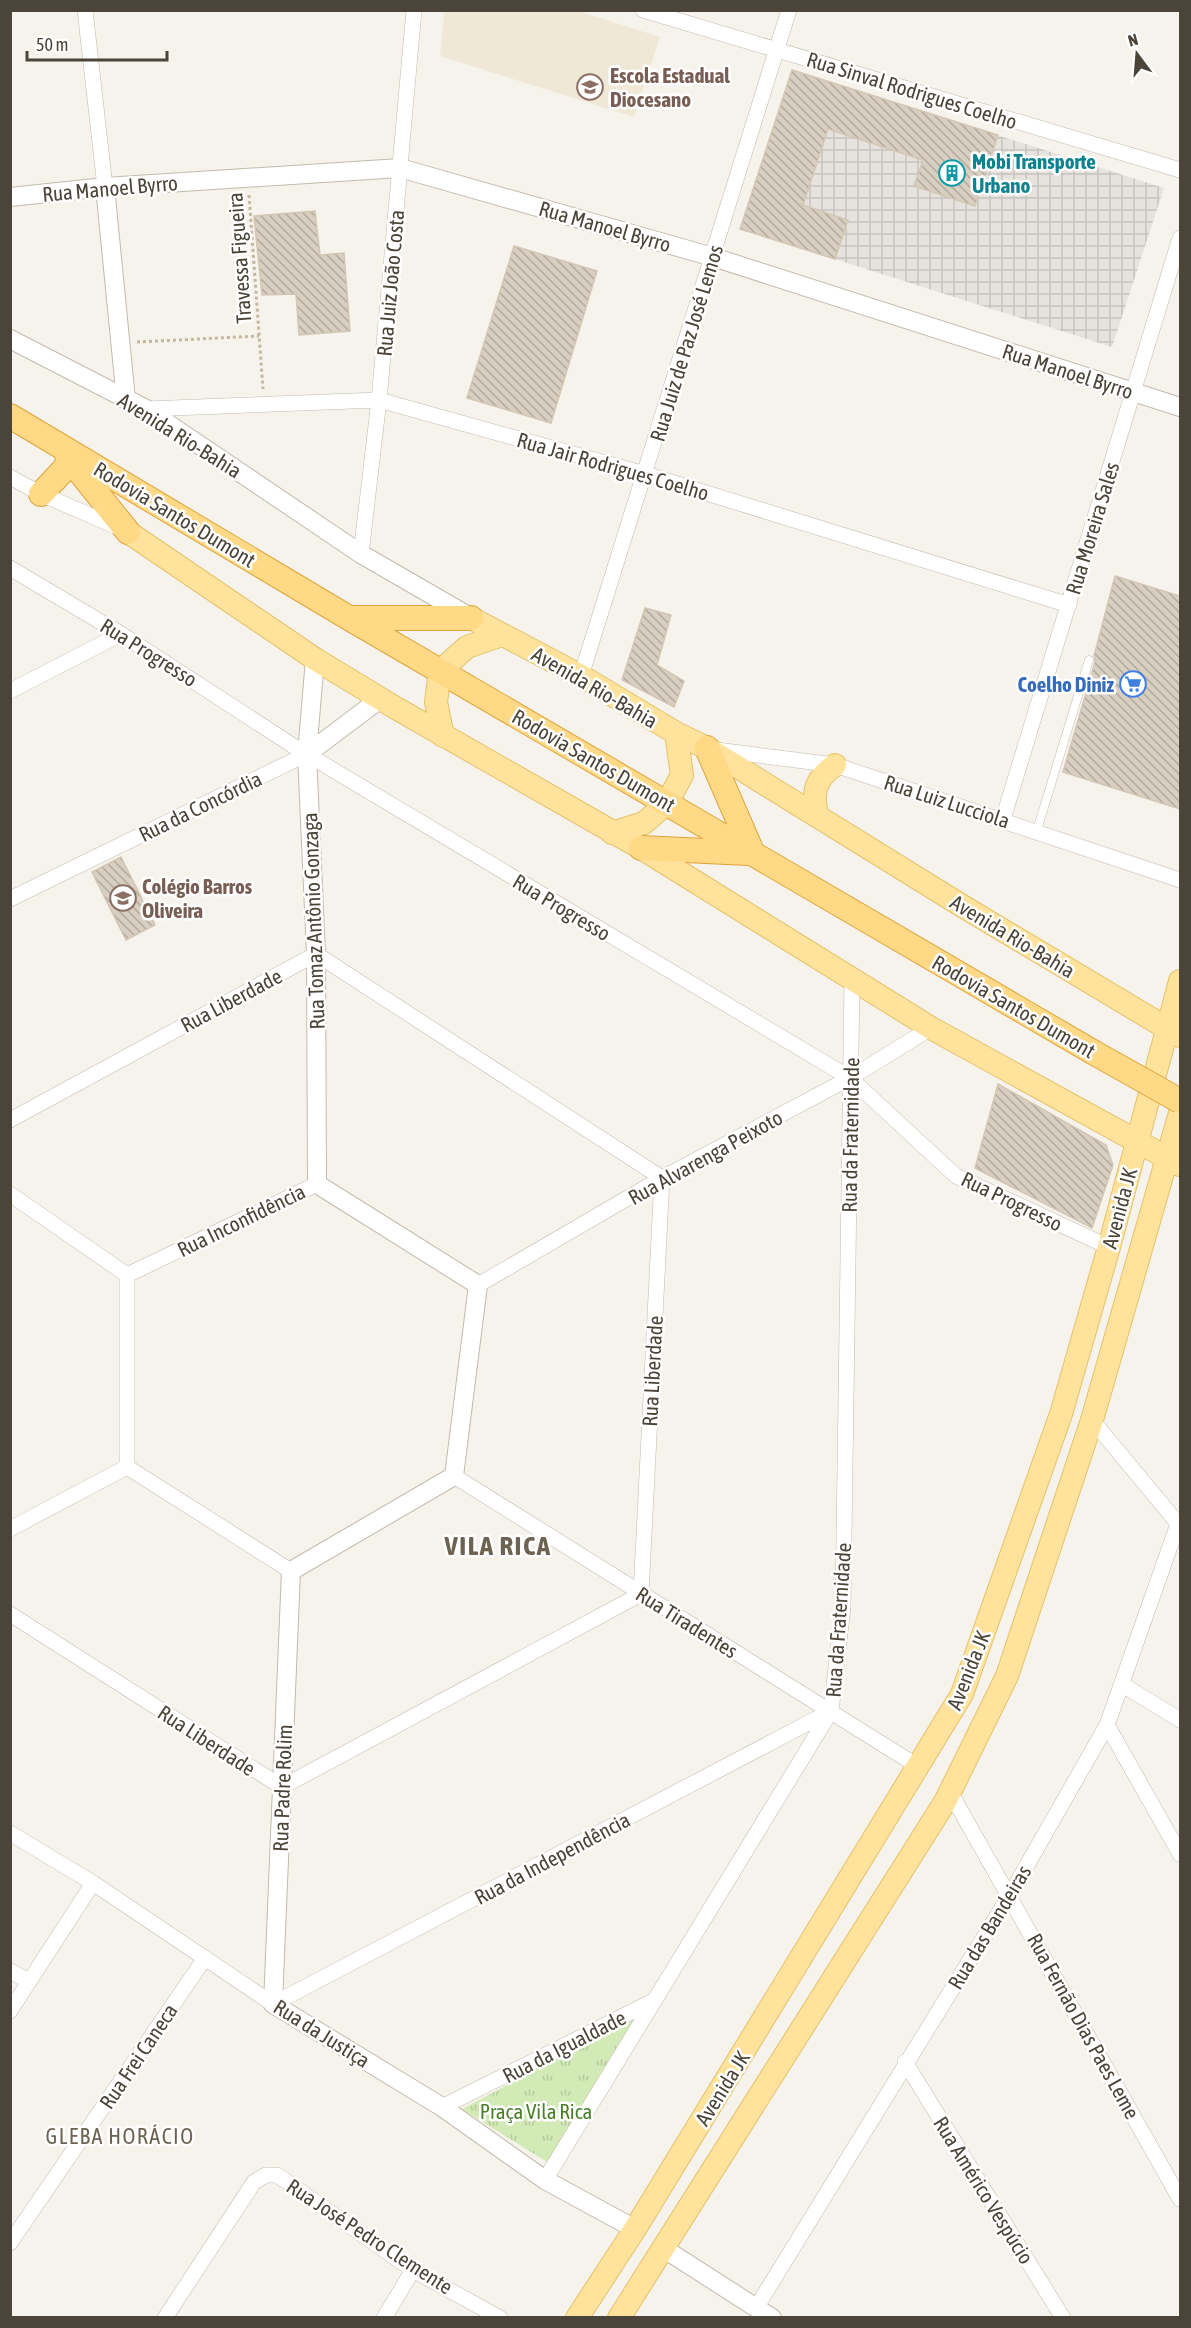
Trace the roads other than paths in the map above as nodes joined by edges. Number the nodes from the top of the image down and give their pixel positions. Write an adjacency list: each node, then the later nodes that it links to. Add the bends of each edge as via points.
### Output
1 (85, 10): 8 (street)
2 (414, 10): 6 (street, Rua Juiz João Costa)
3 (643, 10): 5 (street, Rua Sinval Rodrigues Coelho)
4 (789, 10): 5 (street, Rua Juiz de Paz José Lemos)
5 (777, 50): 7 (street, Rua Sinval Rodrigues Coelho); 11 (street, Rua Juiz de Paz José Lemos)
6 (400, 168): 8 (street, Rua Manoel Byrro); 11 (street, Rua Manoel Byrro); 15 (street, Rua Juiz João Costa)
7 (1180, 170)
8 (105, 187): 9 (street, Rua Manoel Byrro); 14 (street)
9 (10, 197)
10 (1180, 238): 13 (street, Rua Moreira Sales)
11 (713, 257): 13 (street, Rua Manoel Byrro); 21 (street, Rua Juiz de Paz José Lemos)
12 (10, 339): 14 (street, Avenida Rio-Bahia)
13 (1132, 392): 16 (street, Rua Manoel Byrro); 27 (street, Rua Moreira Sales)
14 (126, 400): 17 (street, Avenida Rio-Bahia)
15 (379, 400): 17 (street, Rua Jair Rodrigues Coelho); 21 (street, Rua Jair Rodrigues Coelho); 25 (street, Rua Juiz João Costa)
16 (1180, 407)
17 (146, 409): 25 (street, Avenida Rio-Bahia)
18 (10, 416): 19 (highway, Rodovia Santos Dumont)
19 (53, 441): 20 (highway); 28 (highway, Rodovia Santos Dumont)
20 (71, 462): 23 (highway); 24 (highway)
21 (645, 474): 27 (street, Rua Jair Rodrigues Coelho); 35 (street, Rua Juiz de Paz José Lemos)
22 (10, 477): 23 (street)
23 (41, 494): 24 (street)
24 (128, 532): 32 (main road)
25 (361, 554): 29 (street, Avenida Rio-Bahia)
26 (10, 568): 30 (street, Rua Progresso)
27 (1068, 605): 45 (street, Rua Moreira Sales)
28 (349, 618): 29 (highway); 34 (highway, Rodovia Santos Dumont)
29 (471, 618): 31 (main road, Avenida Rio-Bahia)
30 (121, 634): 36 (street); 41 (street, Rua Progresso)
31 (502, 635): 34 (main road, via 467,647); 35 (main road, Avenida Rio-Bahia)
32 (315, 659): 37 (main road); 41 (street, Rua Tomaz Antônio Gonzaga)
33 (1089, 660): 46 (lane)
34 (440, 671): 39 (main road, via 436,702); 43 (highway, Rodovia Santos Dumont)
35 (581, 676): 38 (main road, Avenida Rio-Bahia)
36 (10, 691)
37 (380, 699): 39 (main road); 41 (street, Rua da Concórdia)
38 (676, 733): 40 (main road, Avenida Rio-Bahia); 43 (main road, via 681,775)
39 (443, 736): 47 (main road)
40 (707, 748): 42 (street, Rua Luiz Lucciola); 44 (main road, Avenida Rio-Bahia); 49 (highway)
41 (307, 754): 51 (street, Rua da Concórdia); 52 (street, Rua Tomaz Antônio Gonzaga); 57 (street, Rua Progresso)
42 (835, 765): 44 (main road, via 822,774 814,787); 45 (street, Rua Luiz Lucciola)
43 (667, 802): 47 (main road, via 644,823); 49 (highway, Rodovia Santos Dumont)
44 (816, 815): 56 (main road, Avenida Rio-Bahia)
45 (1004, 819): 46 (street, Rua Luiz Lucciola)
46 (1037, 830): 50 (street, Rua Luiz Lucciola)
47 (612, 833): 48 (main road)
48 (641, 848): 49 (highway); 53 (main road)
49 (753, 854): 58 (highway, Rodovia Santos Dumont, bridge)
50 (1180, 880)
51 (10, 898)
52 (316, 954): 60 (street, Rua Liberdade); 63 (street); 64 (street, Rua Tomaz Antônio Gonzaga)
53 (852, 980): 55 (main road); 57 (street, Rua da Fraternidade)
54 (1180, 981): 56 (main road, Avenida JK)
55 (931, 1028): 57 (street, Rua Alvarenga Peixoto); 61 (main road)
56 (1174, 1032): 61 (main road, Avenida JK)
57 (850, 1078): 63 (street, Rua Alvarenga Peixoto); 66 (street, Rua Progresso, via 956,1176); 78 (street, Rua da Fraternidade, via 843,1607)
58 (1180, 1101)
59 (1180, 1113): 62 (main road, Avenida JK)
60 (10, 1120)
61 (1137, 1140): 62 (main road); 66 (main road, Avenida JK)
62 (1173, 1161): 69 (main road, Avenida JK)
63 (662, 1178): 68 (street, Rua Alvarenga Peixoto); 75 (street, Rua Liberdade)
64 (317, 1184): 67 (street, Rua Inconfidência); 68 (street, Rua Inconfidência)
65 (10, 1194): 67 (street)
66 (1109, 1247): 81 (main road, Avenida JK, via 1060,1414 962,1694)
67 (127, 1275): 70 (street)
68 (478, 1285): 71 (street)
69 (1092, 1420): 72 (street); 83 (main road, Avenida JK, via 1007,1676)
70 (127, 1467): 73 (street); 74 (street)
71 (454, 1476): 74 (street); 75 (street, Rua Tiradentes)
72 (1179, 1525): 77 (street, Rua das Bandeiras)
73 (10, 1529)
74 (291, 1571): 82 (street, Rua Padre Rolim)
75 (641, 1594): 78 (street, Rua Tiradentes); 82 (street)
76 (10, 1614): 82 (street, Rua Liberdade)
77 (1123, 1685): 79 (street); 80 (street, Rua das Bandeiras)
78 (831, 1711): 81 (street, Rua Tiradentes); 91 (street, Rua da Fraternidade); 92 (street, Rua da Independência)
79 (1180, 1720)
80 (1107, 1725): 85 (street); 87 (street, Rua das Bandeiras)
81 (920, 1767): 98 (main road, Avenida JK)
82 (282, 1787): 92 (street, Rua Padre Rolim)
83 (950, 1792): 87 (street, Rua Fernão Dias Paes Leme); 100 (main road, Avenida JK)
84 (10, 1833): 86 (street, Rua da Justiça)
85 (1180, 1854)
86 (93, 1883): 88 (street, Rua da Justiça); 90 (street)
87 (1010, 1895): 94 (street, Rua das Bandeiras); 97 (street, Rua Fernão Dias Paes Leme)
88 (205, 1958): 92 (street, Rua da Justiça); 99 (street, Rua Frei Caneca)
89 (10, 1971): 90 (street)
90 (29, 1981): 93 (street)
91 (655, 2000): 95 (street, Rua da Igualdade); 96 (street, Rua da Fraternidade)
92 (273, 2004): 95 (street, Rua da Justiça)
93 (10, 2011)
94 (905, 2062): 102 (street, Rua das Bandeiras); 109 (street, Rua Américo Vespúcio)
95 (442, 2107): 96 (street, Rua da Justiça)
96 (545, 2180): 98 (street, Rua da Justiça)
97 (1180, 2199)
98 (635, 2229): 106 (main road, Avenida JK)
99 (10, 2243)
100 (663, 2248): 102 (street); 107 (main road, Avenida JK)
101 (413, 2270): 103 (street, Rua José Pedro Clemente, via 278,2175 266,2175 254,2182); 104 (street); 105 (street, Rua José Pedro Clemente)
102 (756, 2308): 108 (street)
103 (165, 2318)
104 (384, 2318)
105 (500, 2318)
106 (577, 2318)
107 (619, 2318)
108 (772, 2318)
109 (1063, 2318)

